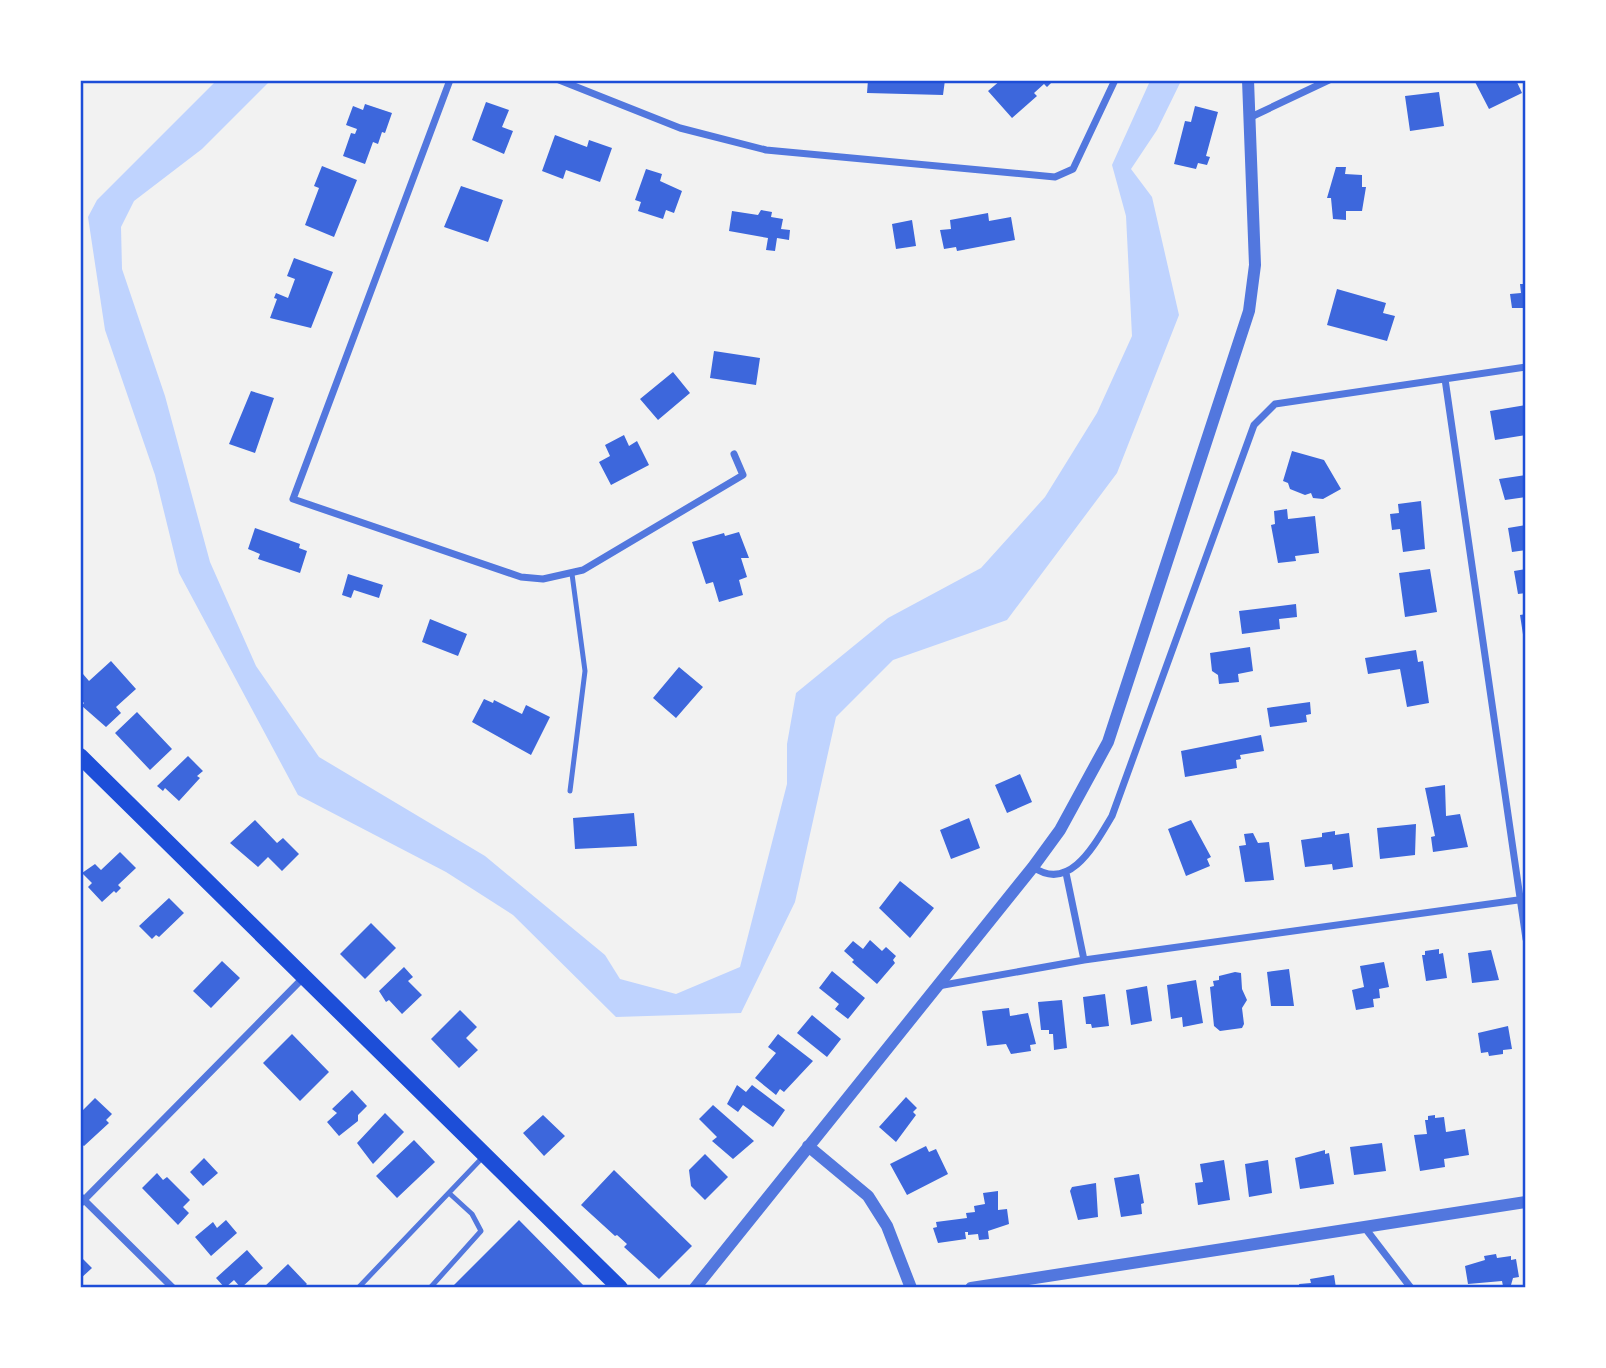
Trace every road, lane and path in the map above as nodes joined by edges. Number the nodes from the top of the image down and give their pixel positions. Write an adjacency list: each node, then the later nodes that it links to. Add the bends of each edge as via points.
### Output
1 (450, 80): 10 (street, via 293,499 521,577)
2 (559, 80): 3 (street, via 680,128 766,150 1055,177 1073,169)
3 (1115, 80)
4 (1248, 80): 6 (street)
5 (1329, 80): 6 (street)
6 (1251, 117): 13 (street, via 1255,265 1249,311 1108,741 1060,830)
7 (1525, 367): 8 (street)
8 (1445, 379): 14 (street, via 1275,404 1254,425 1112,816 1096,843); 15 (street)
9 (734, 454): 10 (street, via 743,475)
10 (572, 574): 12 (lane, via 585,671)
11 (80, 756): 18 (main road)
12 (570, 791)
13 (1033, 867): 14 (street, via 1042,874); 19 (street)
14 (1066, 873): 17 (street)
15 (1518, 900): 16 (street); 17 (street)
16 (1525, 939)
17 (1084, 960): 19 (street)
18 (304, 976): 21 (main road); 23 (street)
19 (937, 986): 20 (street)
20 (808, 1146): 31 (street); 32 (street, via 868,1196 887,1226)
21 (485, 1155): 22 (lane); 30 (main road)
22 (449, 1193): 28 (lane); 29 (lane, via 472,1214 481,1231)
23 (82, 1200): 27 (street)
24 (1525, 1202): 25 (street)
25 (1365, 1228): 26 (street); 34 (street)
26 (1028, 1284): 33 (street)
27 (173, 1287)
28 (358, 1287)
29 (430, 1287)
30 (620, 1287)
31 (695, 1287)
32 (911, 1287)
33 (971, 1287)
34 (1411, 1287)

